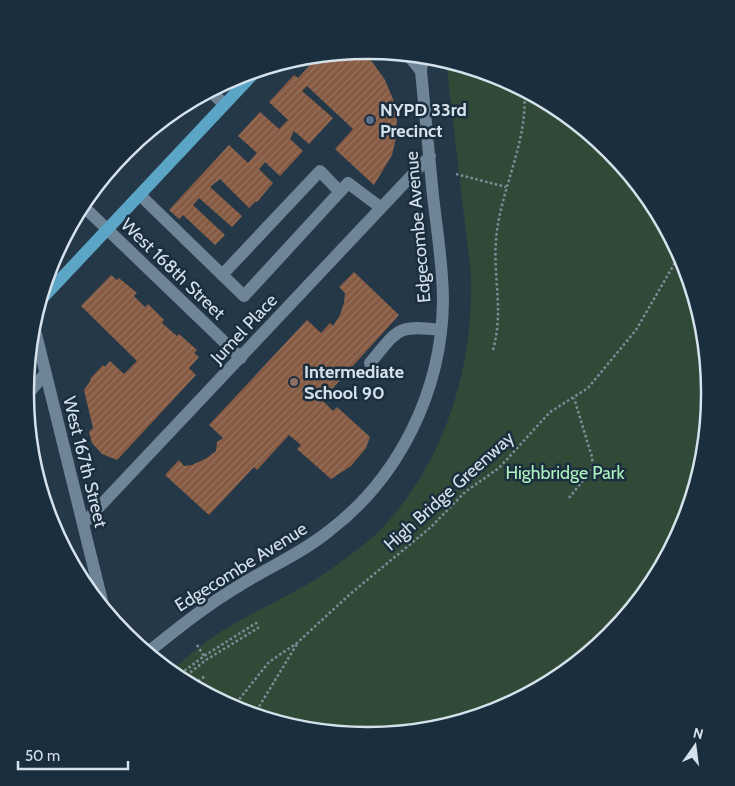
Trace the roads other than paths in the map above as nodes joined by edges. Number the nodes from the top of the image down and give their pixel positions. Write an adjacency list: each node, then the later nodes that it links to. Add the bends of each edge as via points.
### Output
1 (415, 63): 3 (street)
2 (422, 64): 3 (street, Edgecombe Avenue)
3 (421, 71): 7 (street, Edgecombe Avenue)
4 (244, 83): 6 (main road)
5 (216, 96): 6 (street)
6 (224, 104): 9 (main road)
7 (430, 156): 10 (street, Jumel Place); 15 (street, Edgecombe Avenue, via 442,278)
8 (340, 192): 10 (street, via 348,183); 13 (street, via 320,171); 13 (street, via 244,296)
9 (140, 195): 12 (main road); 13 (street)
10 (380, 207): 17 (street, Jumel Place)
11 (88, 211): 12 (street, West 168th Street)
12 (108, 230): 14 (main road); 17 (street, West 168th Street)
13 (222, 275)
14 (50, 291)
15 (441, 330): 18 (street, via 404,328 395,333); 23 (street, Edgecombe Avenue, via 433,373 412,430 365,499 303,551 240,584)
16 (38, 343): 19 (street, West 167th Street)
17 (241, 358): 21 (street, Jumel Place)
18 (370, 363)
19 (45, 374): 20 (street); 21 (street, West 167th Street)
20 (34, 387)
21 (83, 524): 22 (street, West 167th Street)
22 (100, 591)
23 (153, 649)

